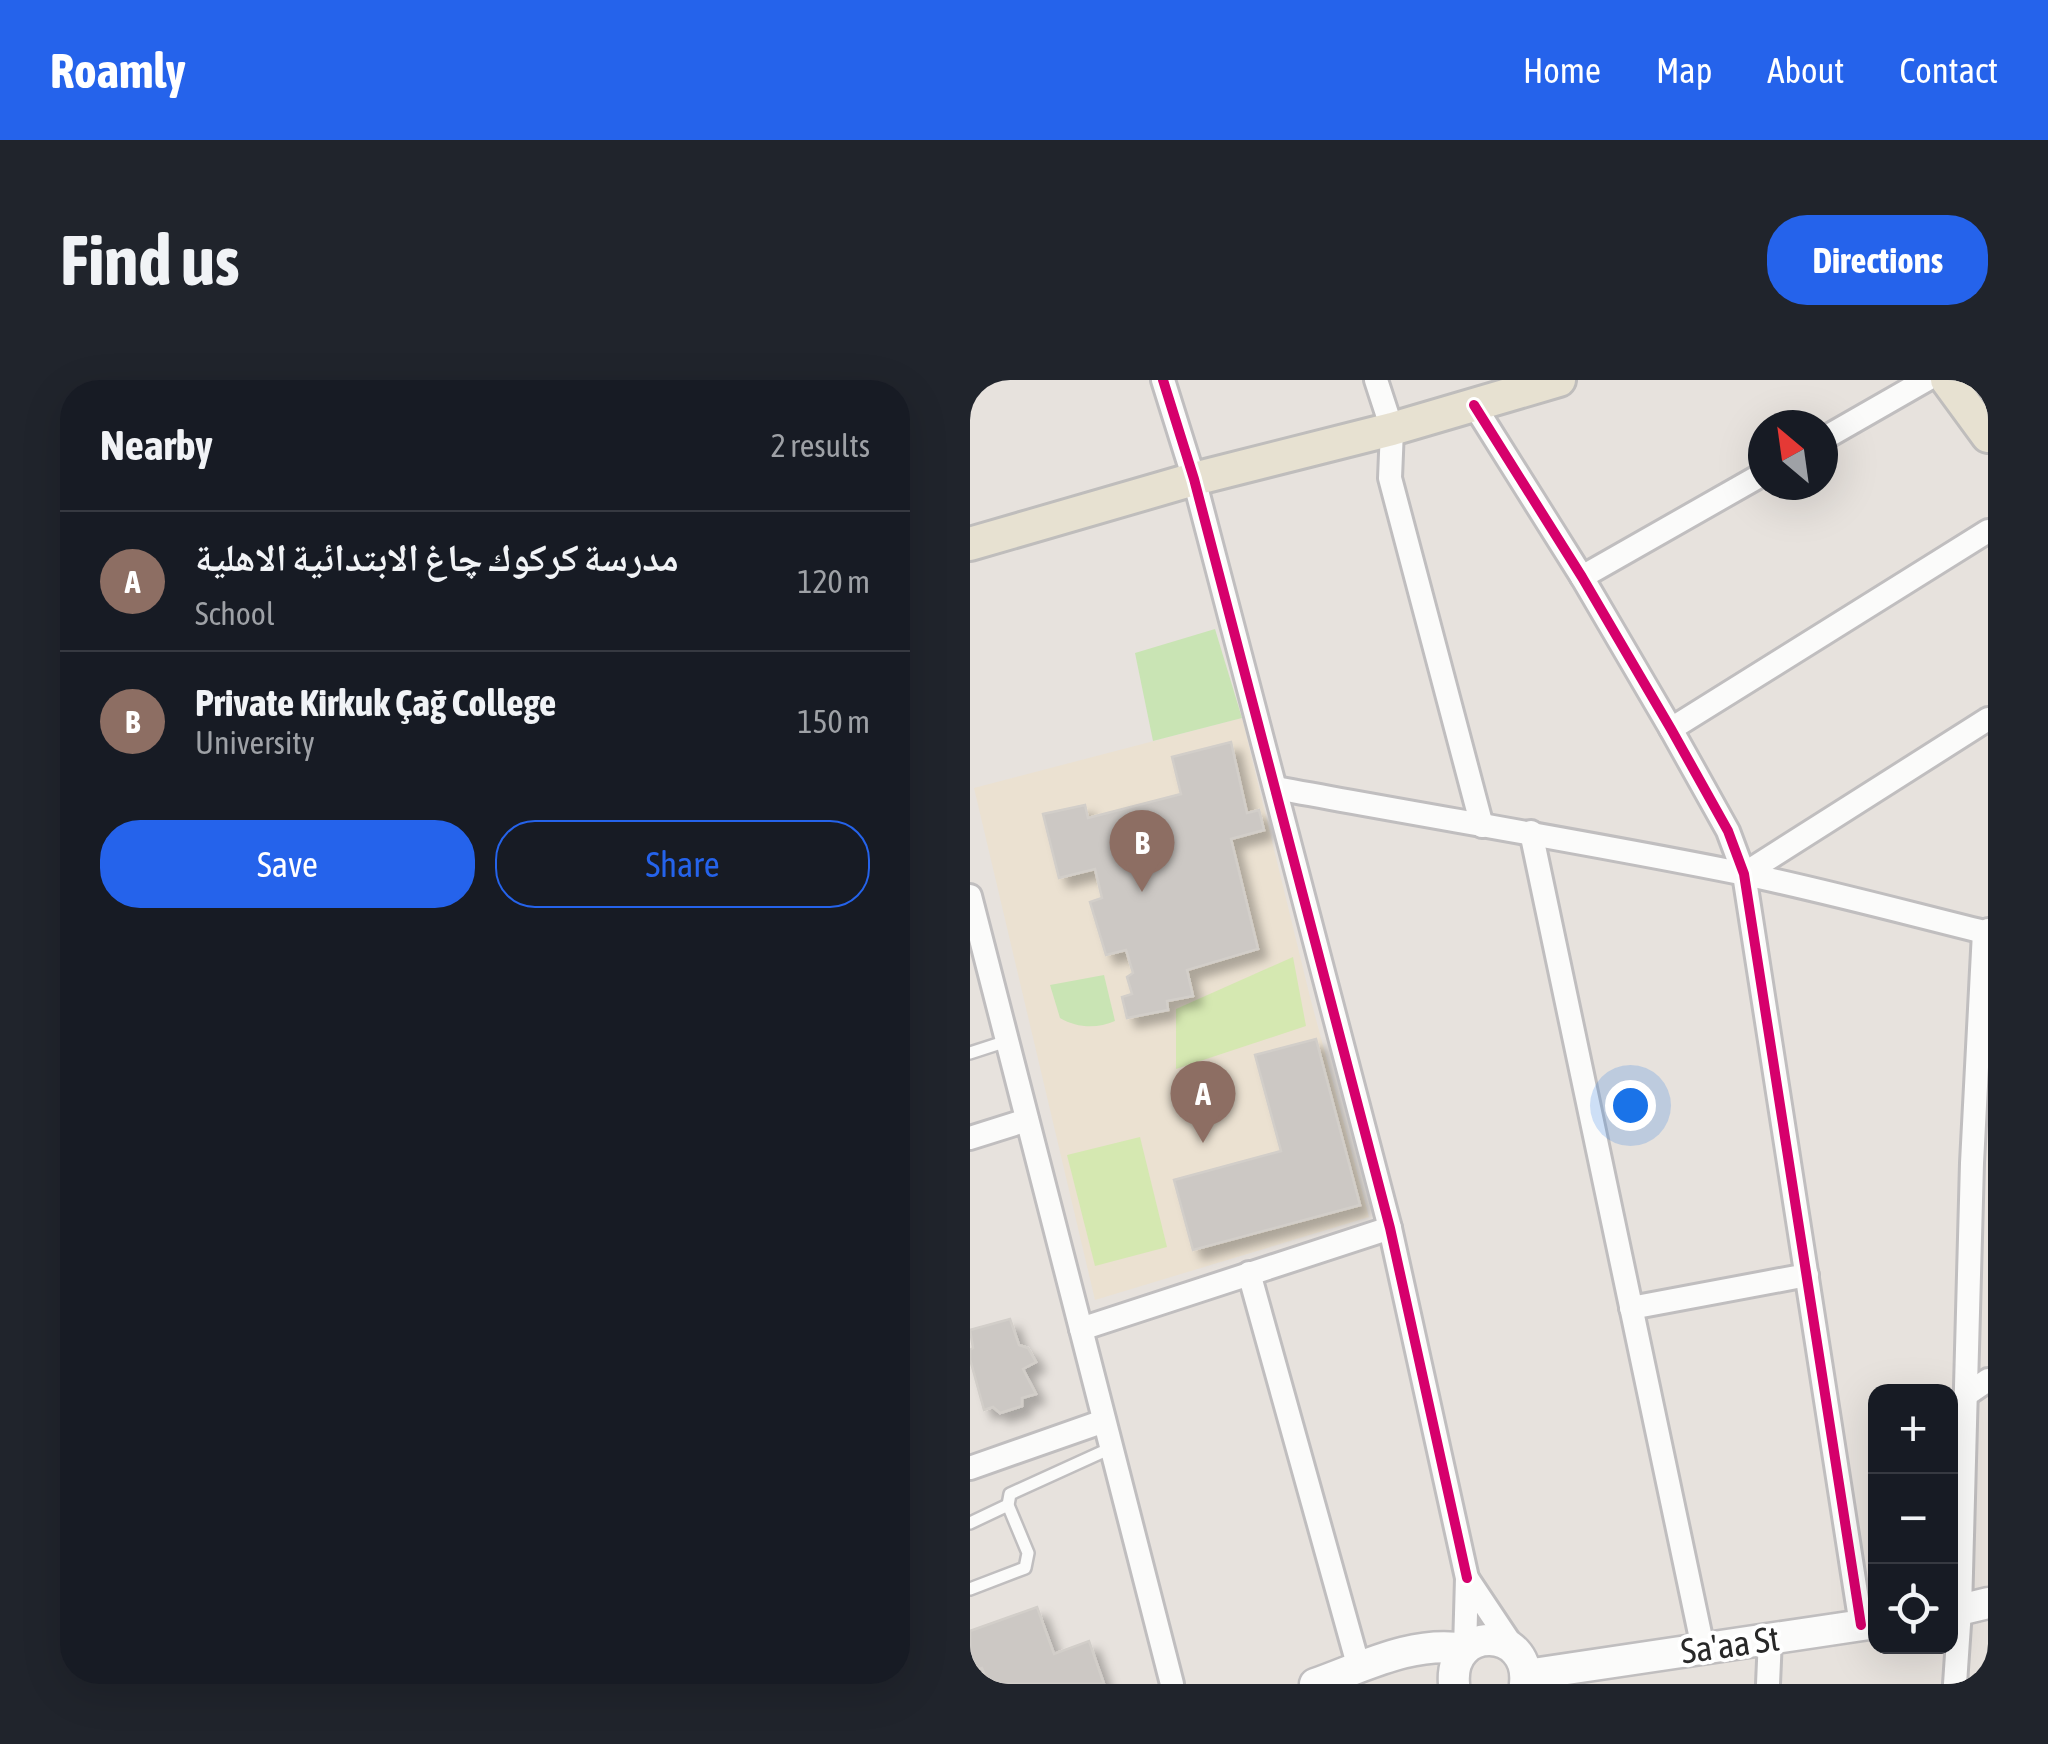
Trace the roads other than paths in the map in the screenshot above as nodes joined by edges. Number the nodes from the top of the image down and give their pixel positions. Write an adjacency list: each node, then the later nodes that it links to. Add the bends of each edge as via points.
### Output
1 (1163, 380): 10 (street)
2 (1376, 380): 7 (street)
3 (1558, 380): 6 (main road)
4 (1926, 380): 8 (street)
5 (1946, 380): 9 (main road)
6 (1474, 406): 7 (main road); 14 (street)
7 (1392, 430): 10 (main road); 18 (street, via 1390,478)
8 (1838, 430)
9 (1988, 436)
10 (1194, 478): 13 (main road); 17 (street)
11 (1748, 483): 14 (street)
12 (1988, 531): 16 (street)
13 (970, 544)
14 (1582, 577): 16 (street)
15 (1988, 719): 20 (street)
16 (1671, 729): 20 (street, via 1728,831)
17 (1276, 788): 18 (street); 28 (street)
18 (1482, 826): 19 (street)
19 (1531, 832): 20 (street); 31 (street)
20 (1744, 874): 22 (street); 30 (street)
21 (970, 896): 23 (street)
22 (1986, 931): 27 (street)
23 (1007, 1040): 24 (lane); 25 (street)
24 (970, 1052)
25 (1027, 1120): 26 (street); 32 (street)
26 (970, 1138)
27 (1980, 1158): 34 (street)
28 (1390, 1228): 29 (street); 40 (street)
29 (1249, 1274): 32 (street); 47 (street)
30 (1807, 1275): 31 (street); 43 (street)
31 (1631, 1308): 45 (street)
32 (1081, 1329): 35 (street)
33 (1988, 1380): 34 (street)
34 (1966, 1396): 42 (street)
35 (1104, 1421): 36 (street); 37 (street)
36 (1111, 1448): 38 (lane, via 1010,1494); 49 (street)
37 (970, 1468)
38 (1008, 1505): 39 (lane); 41 (lane, via 1028,1553 1024,1568)
39 (970, 1523)
40 (1467, 1578): 46 (street); 48 (street)
41 (970, 1589)
42 (1966, 1608): 53 (street)
43 (1868, 1624): 44 (main road, Sa'aa St)
44 (1770, 1638): 45 (main road, Sa'aa St); 52 (street)
45 (1703, 1648): 48 (main road, Sa'aa St)
46 (1464, 1649): 47 (main road, via 1416,1648); 48 (main road, via 1500,1641 1511,1646); 51 (main road, via 1456,1658)
47 (1359, 1668): 50 (main road)
48 (1524, 1675)
49 (1172, 1684)
50 (1315, 1684)
51 (1454, 1684)
52 (1768, 1684)
53 (1954, 1684)

